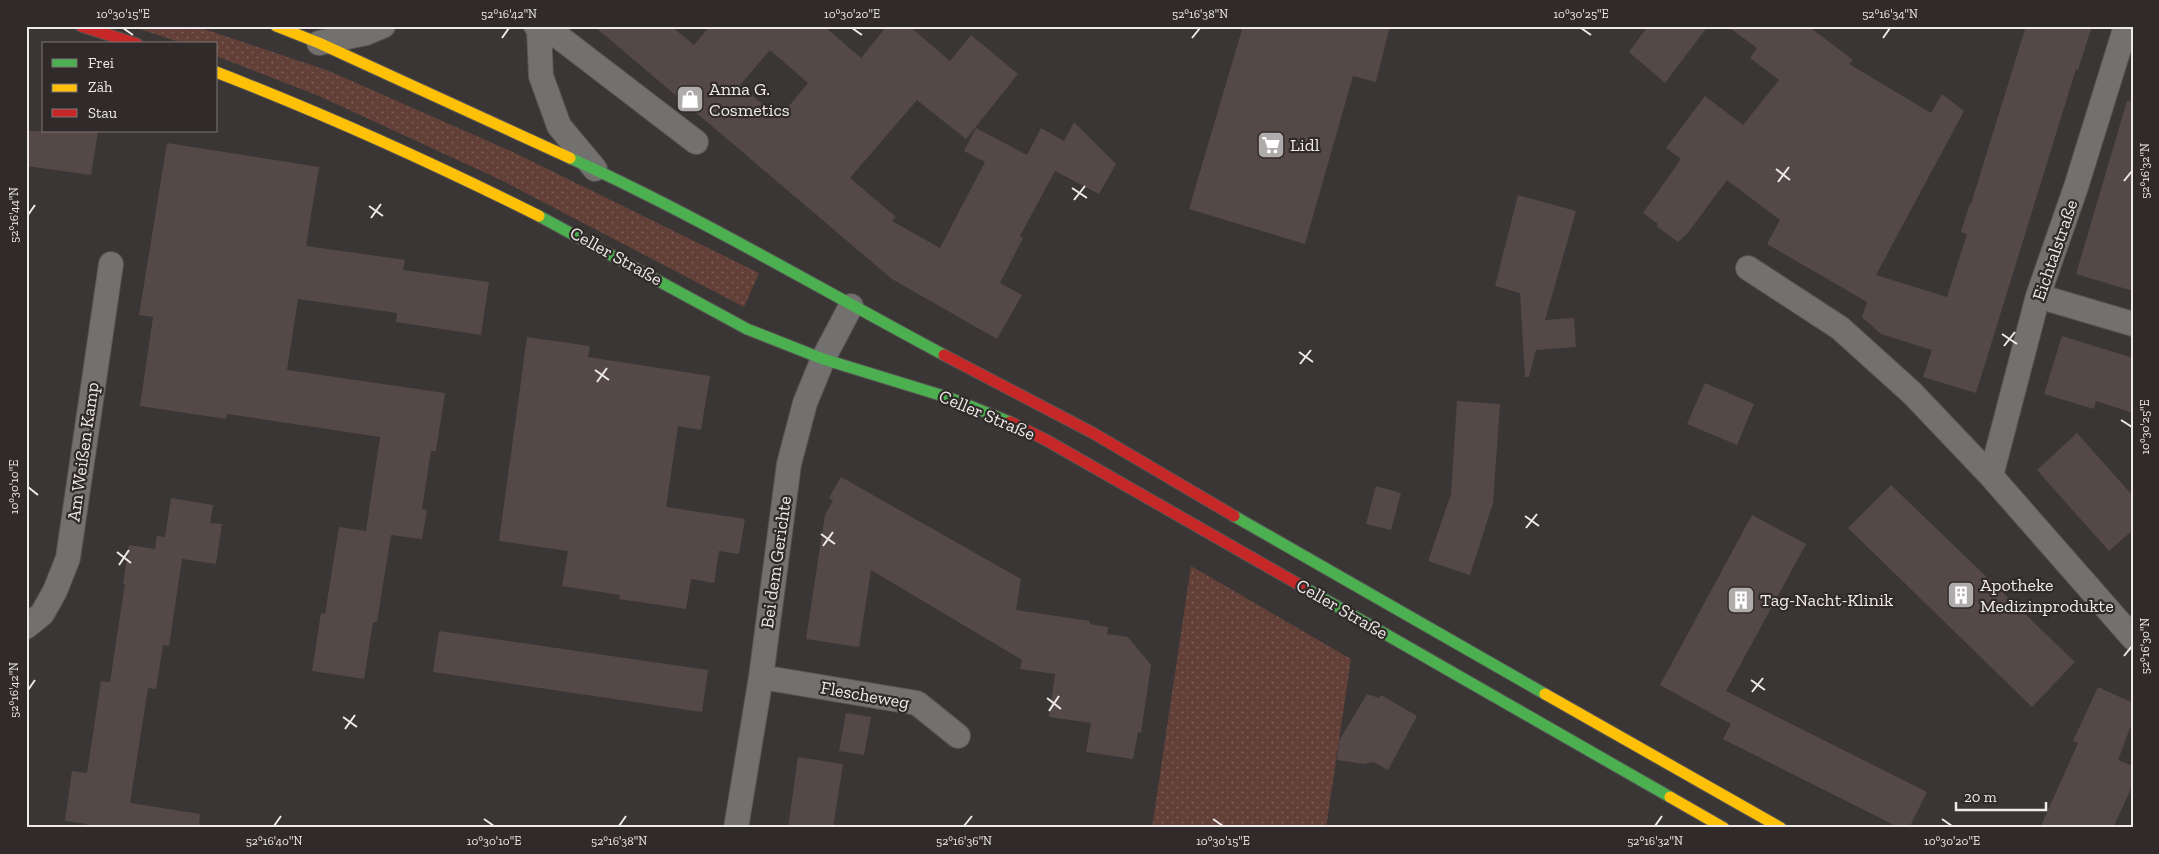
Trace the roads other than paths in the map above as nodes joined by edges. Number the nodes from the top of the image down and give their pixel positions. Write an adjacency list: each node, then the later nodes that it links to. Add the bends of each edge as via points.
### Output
1 (81, 26): 6 (main road)
2 (276, 26): 7 (main road, Celler Straße)
3 (383, 26): 7 (street)
4 (2126, 26): 13 (street, Eichtalstraße)
5 (538, 28): 9 (street, Celler Straße, via 559,37); 10 (street, Celler Straße, via 540,76 559,126)
6 (131, 42)
7 (319, 43): 10 (main road, Celler Straße)
8 (218, 73): 16 (main road, Celler Straße, via 422,158 560,226 747,329)
9 (696, 142)
10 (595, 169): 14 (main road, Celler Straße, via 780,265)
11 (111, 264): 18 (street, Am Weißen Kamp, via 68,558 42,614)
12 (1748, 268): 17 (street, via 1840,328 1912,392)
13 (2038, 296): 15 (street); 17 (street, Eichtalstraße)
14 (851, 306): 16 (street, Bei dem Gerichte); 24 (main road, Celler Straße, via 1093,433 1320,567)
15 (2133, 324)
16 (823, 359): 20 (street, Bei dem Gerichte, via 805,403 789,464); 23 (main road, Celler Straße, via 950,398 1000,417 1046,440)
17 (1990, 476): 19 (street)
18 (26, 627)
19 (2133, 638)
20 (761, 677): 21 (street, Flescheweg, via 917,703); 22 (street, Bei dem Gerichte)
21 (958, 736)
22 (736, 828)
23 (1724, 828)
24 (1781, 828)

